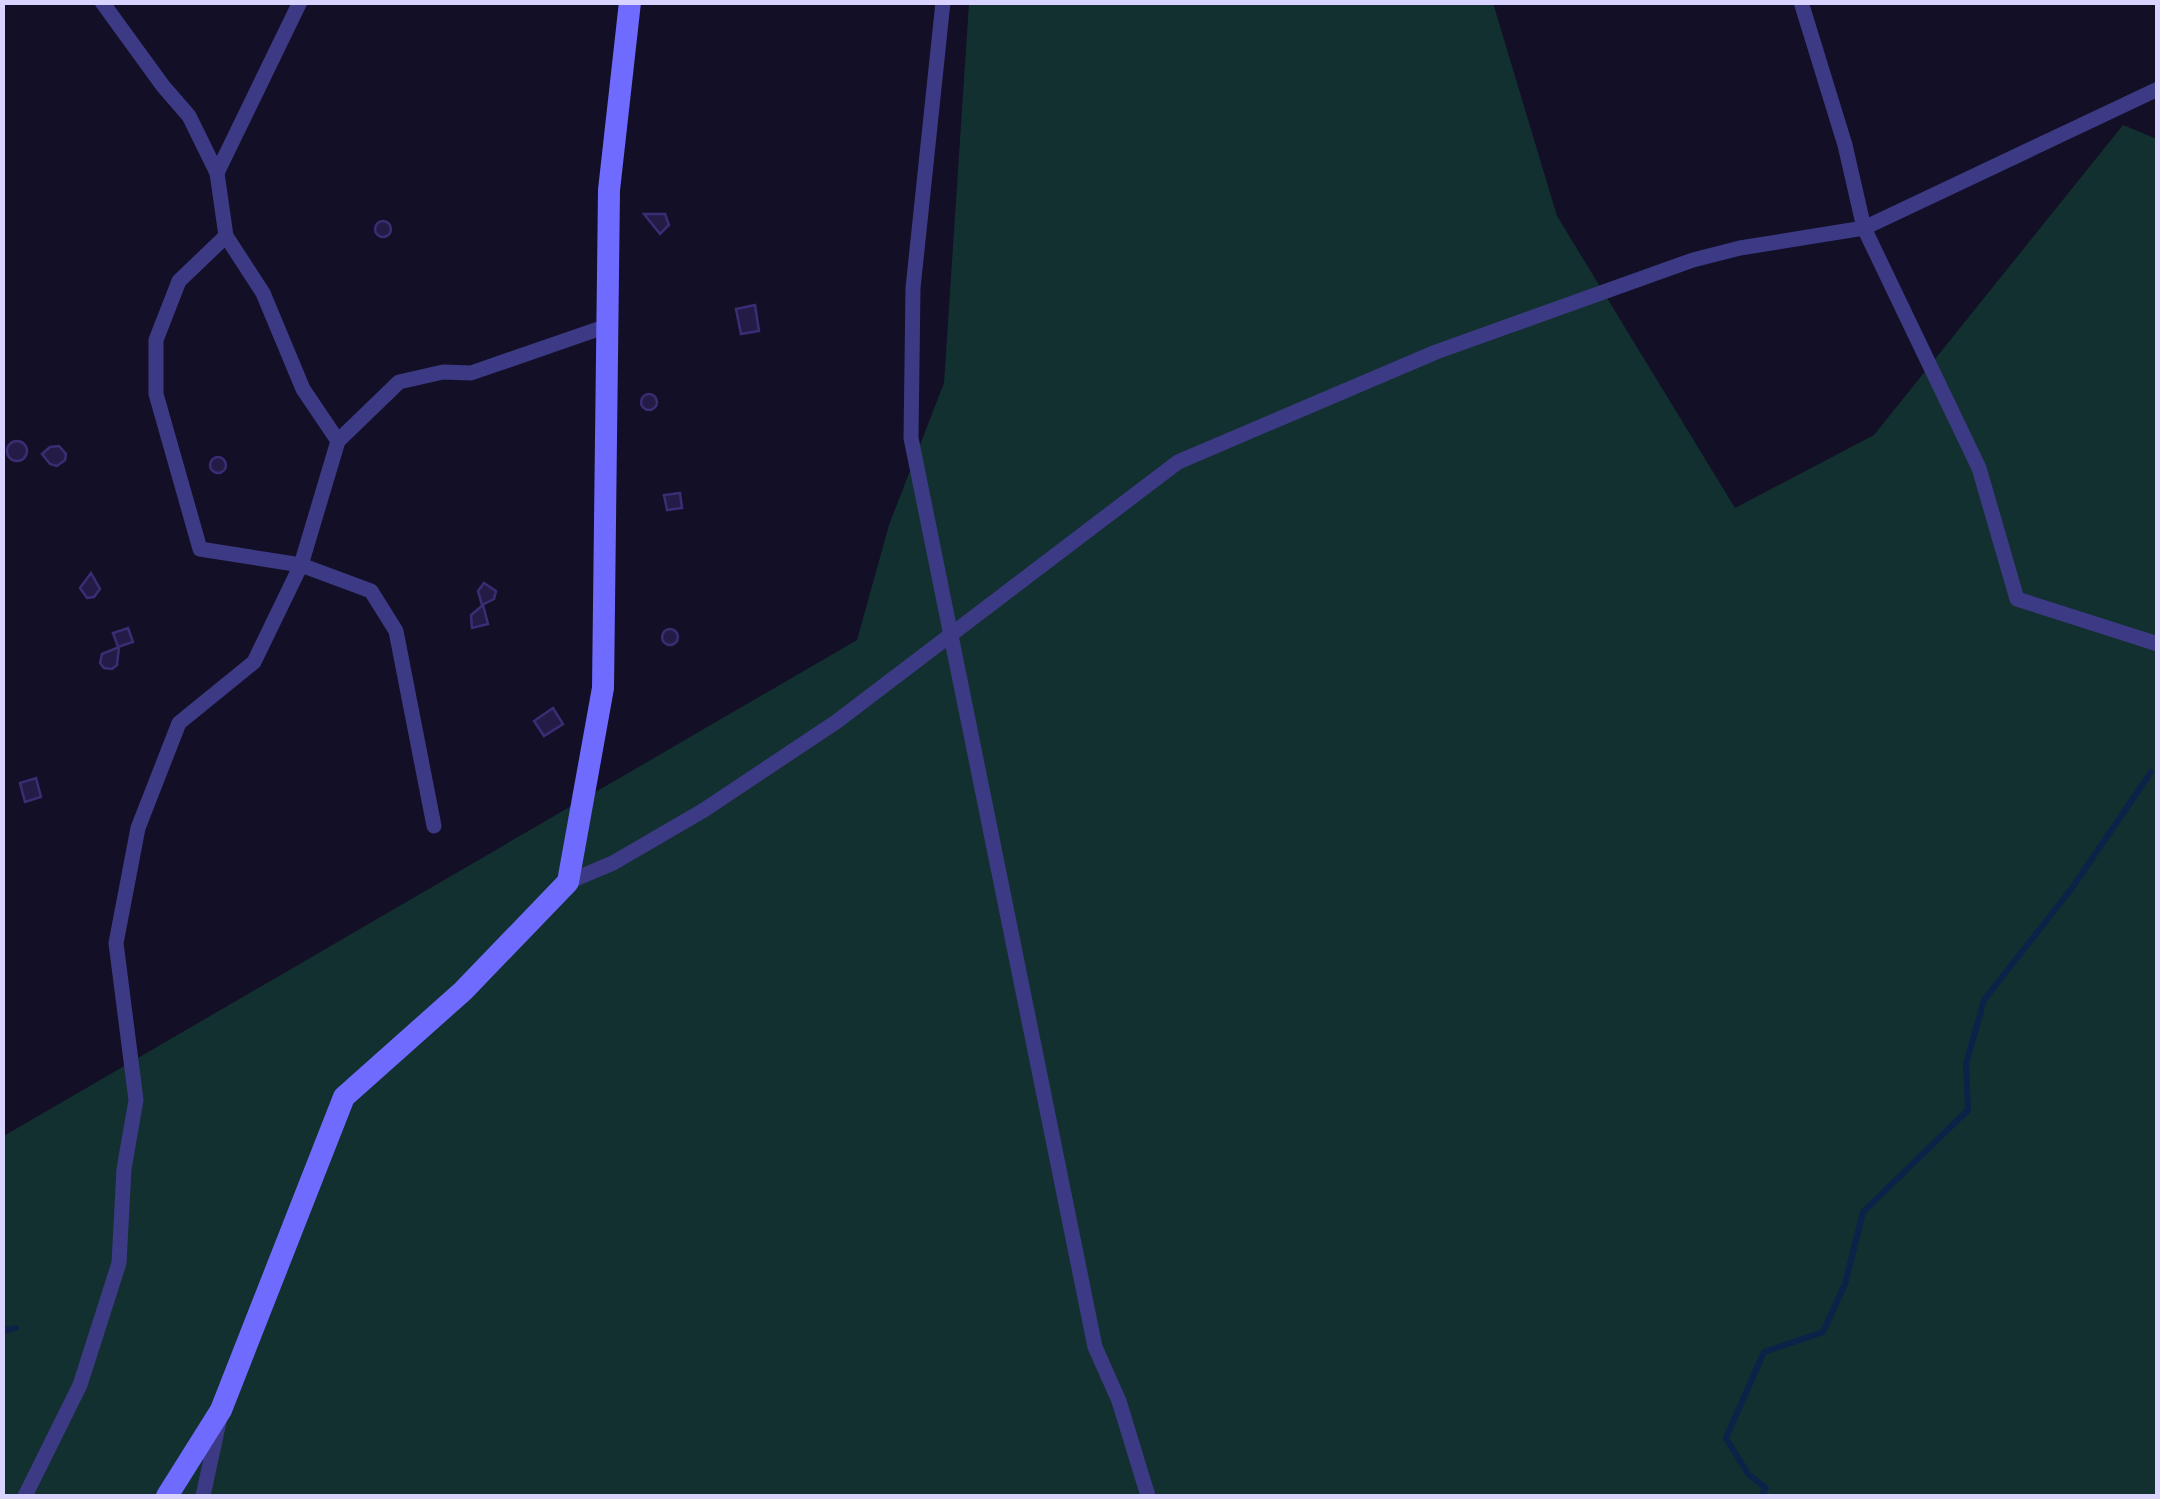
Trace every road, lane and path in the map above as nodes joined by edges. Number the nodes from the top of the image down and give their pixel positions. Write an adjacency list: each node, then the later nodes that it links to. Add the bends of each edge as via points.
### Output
1 (102, 2): 7 (street, via 189,116)
2 (300, 2): 7 (street)
3 (630, 2): 10 (main road, via 608,190)
4 (942, 2): 13 (street, via 913,288 911,438)
5 (1801, 2): 8 (street)
6 (2158, 89): 8 (street)
7 (217, 173): 9 (street)
8 (1864, 228): 13 (street, via 1694,260 1436,352 1178,462); 14 (street, via 1979,468 2016,600)
9 (226, 236): 11 (street, via 262,294 303,389); 12 (street, via 178,282 156,340 156,394 200,550)
10 (607, 326): 11 (street, via 471,374 443,372 400,382); 16 (main road, via 603,688)
11 (338, 442): 12 (street)
12 (301, 565): 15 (street, via 371,591 396,631); 18 (street, via 254,662 178,724 138,828 116,943 136,1100 119,1263 80,1385)
13 (950, 633): 16 (street, via 836,722 704,810); 21 (street, via 1095,1347 1120,1401)
14 (2158, 644)
15 (434, 826)
16 (568, 882): 17 (main road, via 462,991 344,1097)
17 (222, 1410): 19 (main road); 20 (street)
18 (24, 1496)
19 (167, 1496)
20 (202, 1496)
21 (1148, 1496)

